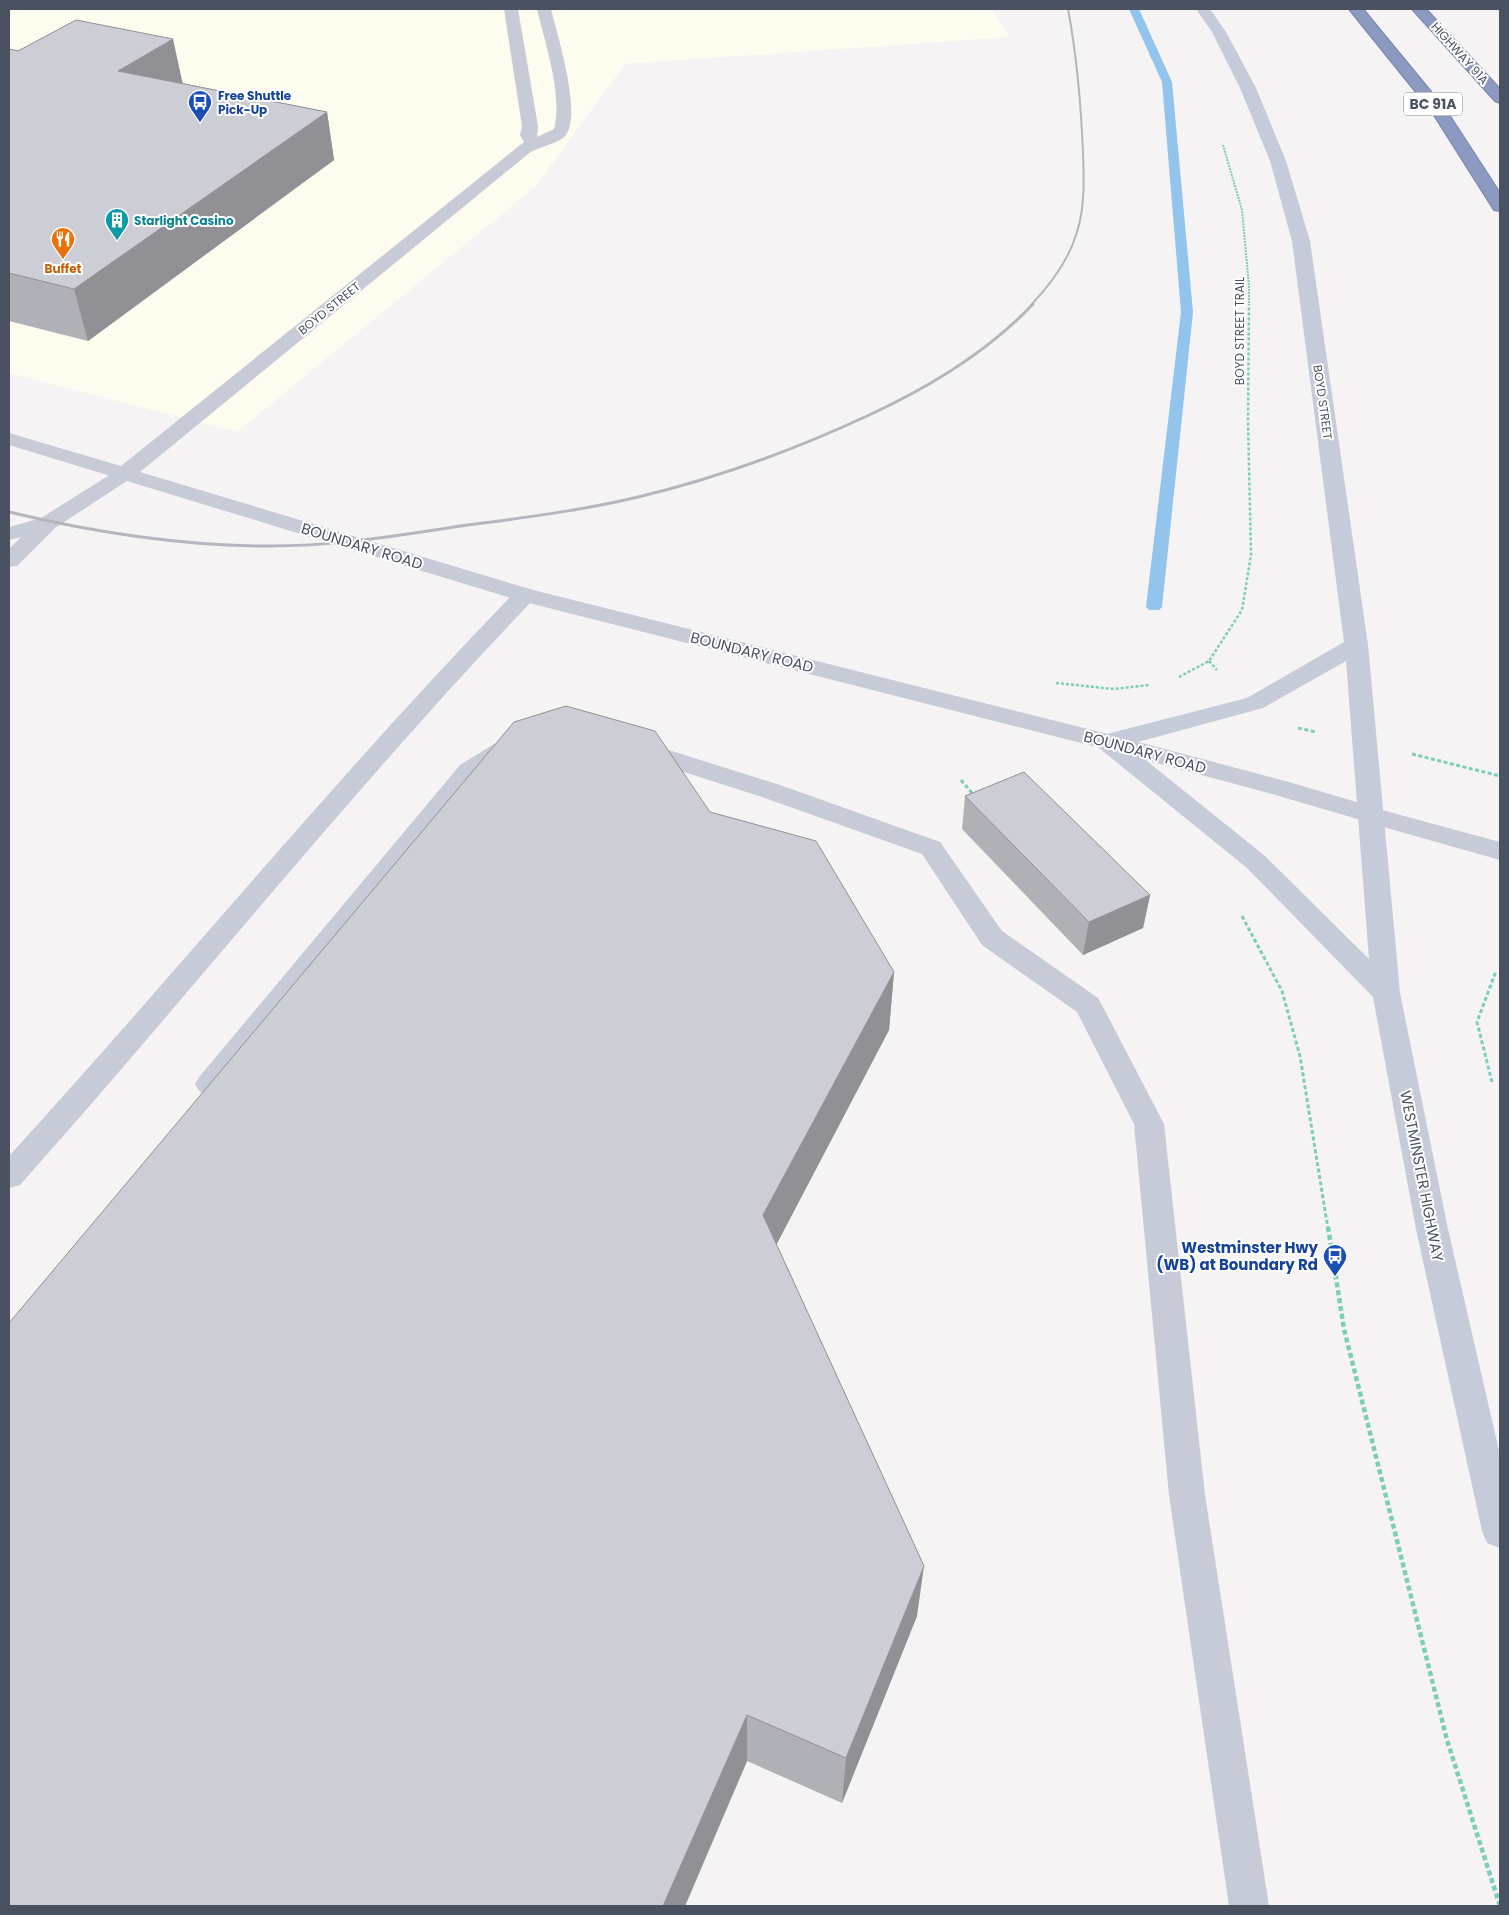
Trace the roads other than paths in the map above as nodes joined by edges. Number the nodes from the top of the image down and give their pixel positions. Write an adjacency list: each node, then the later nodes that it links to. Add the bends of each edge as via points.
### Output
1 (511, 9): 7 (street, via 530,126 528,135)
2 (544, 9): 7 (street, BOYD STREET, via 565,112 562,129 553,138)
3 (1203, 9): 15 (main road, BOYD STREET, via 1219,32 1278,160 1301,241)
4 (1356, 9): 8 (highway, BC 91A, via 1438,110)
5 (1419, 9): 6 (highway, HIGHWAY 91A)
6 (1500, 98)
7 (533, 144): 10 (street, BOYD STREET)
8 (1500, 206)
9 (9, 440): 10 (street, BOUNDARY ROAD)
10 (126, 473): 11 (street, BOYD STREET); 14 (street, BOUNDARY ROAD)
11 (49, 523): 12 (street); 13 (street)
12 (9, 534)
13 (9, 561)
14 (525, 595): 18 (street, BOUNDARY ROAD); 23 (street, via 446,677)
15 (1356, 644): 18 (main road, via 1255,703); 19 (main road, BOYD STREET)
16 (531, 733): 22 (street, via 468,771)
17 (614, 741): 25 (street, via 771,791 931,848 992,938 1088,1005 1149,1124 1187,1495)
18 (1108, 742): 19 (street, BOUNDARY ROAD); 21 (main road, via 1256,862)
19 (1371, 815): 20 (street, BOUNDARY ROAD); 21 (main road, WESTMINSTER HIGHWAY)
20 (1500, 851)
21 (1386, 993): 24 (main road, WESTMINSTER HIGHWAY, via 1432,1229)
22 (191, 1106)
23 (9, 1176)
24 (1500, 1532)
25 (1249, 1906)

